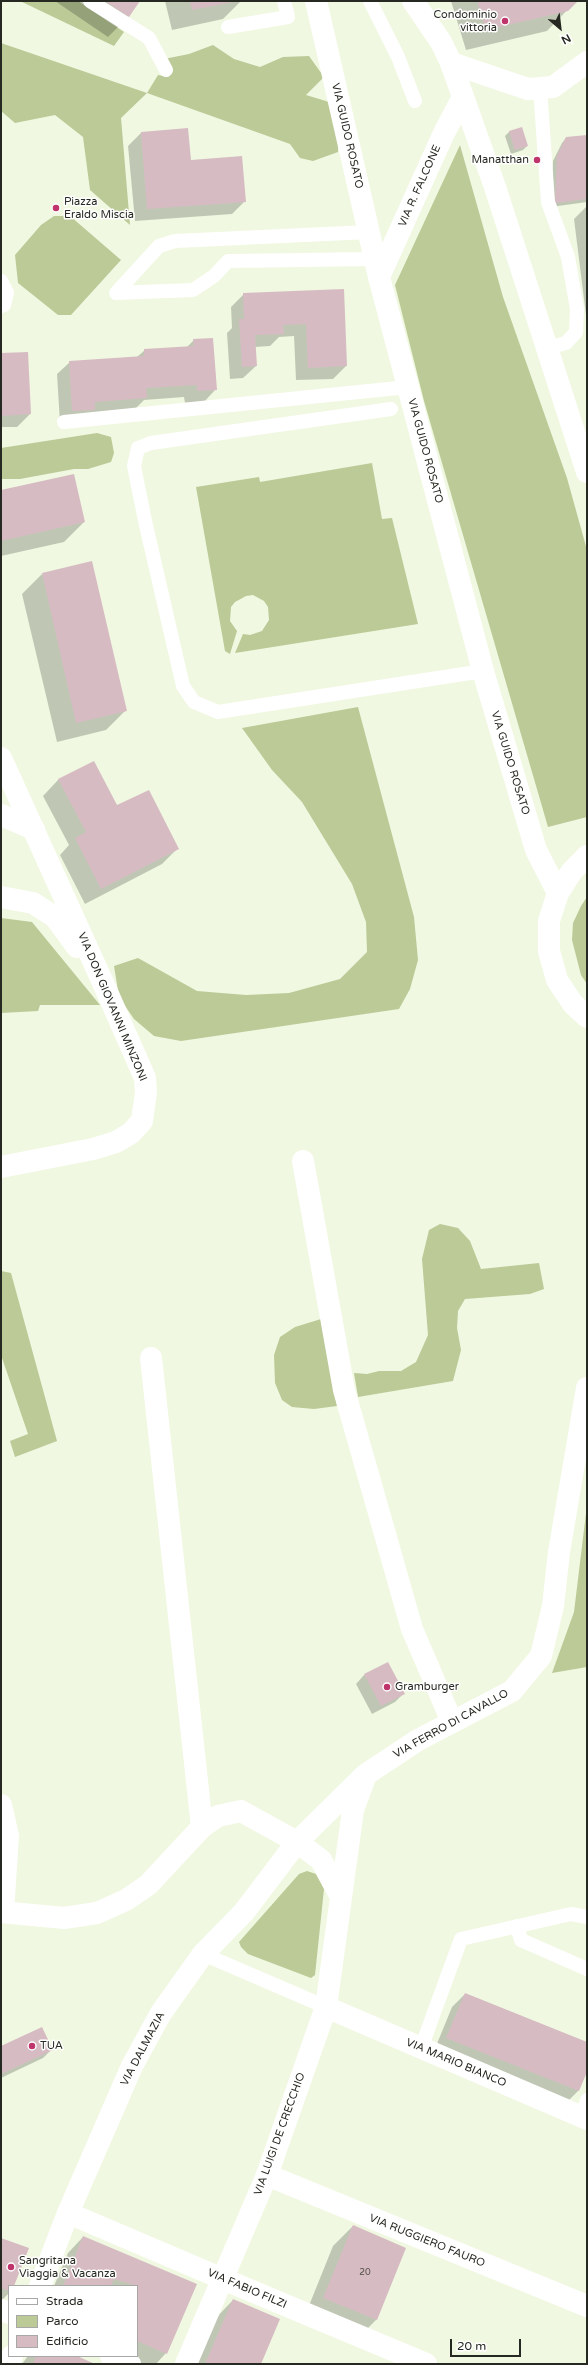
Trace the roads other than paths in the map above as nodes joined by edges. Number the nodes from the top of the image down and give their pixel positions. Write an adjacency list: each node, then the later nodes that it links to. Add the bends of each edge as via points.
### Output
1 (90, 1): 9 (lane, via 149,38)
2 (284, 1): 6 (lane, via 288,17)
3 (316, 1): 13 (street, VIA GUIDO ROSATO)
4 (370, 1): 12 (lane, via 398,57)
5 (413, 1): 8 (street, via 441,42)
6 (228, 28)
7 (587, 62): 10 (street, via 553,87)
8 (451, 63): 10 (street, via 528,88); 11 (street)
9 (166, 70)
10 (540, 88): 17 (lane, via 548,202 568,257 577,309 576,332 566,343)
11 (463, 97): 14 (street, VIA R. FALCONE); 17 (street)
12 (415, 101)
13 (369, 232): 14 (street, VIA GUIDO ROSATO); 14 (lane, via 175,242 159,246 116,293 193,290 214,276 228,261)
14 (377, 268): 18 (street, VIA GUIDO ROSATO)
15 (1, 281): 16 (lane, via 7,292 4,305)
16 (1, 306)
17 (547, 348): 21 (street)
18 (408, 387): 20 (lane); 23 (street, VIA GUIDO ROSATO)
19 (391, 409): 23 (lane, via 151,443 138,448 134,466 184,686 194,702 218,712)
20 (64, 422)
21 (580, 429): 22 (street)
22 (587, 472)
23 (483, 671): 28 (street, VIA GUIDO ROSATO, via 536,850)
24 (1, 758): 26 (street, VIA DON GIOVANNI MINZONI)
25 (1, 815): 26 (street)
26 (34, 829): 30 (street, VIA DON GIOVANNI MINZONI)
27 (587, 856): 28 (street, via 572,871)
28 (558, 893): 31 (street, via 549,922 549,951 557,980 573,1004)
29 (1, 897): 30 (street, via 33,903 55,917)
30 (104, 985): 33 (street, VIA DON GIOVANNI MINZONI, via 145,1078 142,1121 131,1133 116,1142)
31 (587, 1017)
32 (303, 1161): 36 (street, via 344,1390 412,1629)
33 (1, 1167)
34 (151, 1358): 39 (street)
35 (587, 1388): 36 (street, VIA FERRO DI CAVALLO, via 562,1530 553,1606 541,1656 512,1691)
36 (452, 1722): 37 (street, VIA FERRO DI CAVALLO, via 418,1740)
37 (365, 1775): 40 (street, VIA FERRO DI CAVALLO); 41 (street, VIA LUIGI DE CRECCHIO, via 353,1810)
38 (1, 1805): 42 (street, via 8,1836)
39 (202, 1827): 40 (street, via 218,1816 241,1811); 42 (street, via 148,1885 126,1900 97,1913 64,1918)
40 (297, 1842): 41 (street, via 321,1860); 45 (street, VIA DALMAZIA, via 244,1912)
41 (340, 1895): 47 (street, VIA LUIGI DE CRECCHIO)
42 (2, 1912)
43 (587, 1917): 44 (lane, via 571,1914)
44 (518, 1926): 46 (lane, via 522,1940); 48 (lane, via 461,1940)
45 (204, 1954): 47 (lane); 51 (street, VIA DALMAZIA, via 161,2013 132,2066)
46 (587, 1969)
47 (326, 2007): 48 (street, VIA MARIO BIANCO); 50 (street, VIA LUIGI DE CRECCHIO)
48 (421, 2048): 49 (street, VIA MARIO BIANCO)
49 (585, 2112)
50 (268, 2175): 52 (street, VIA LUIGI DE CRECCHIO); 54 (street, VIA RUGGIERO FAURO)
51 (68, 2213): 52 (street, VIA FABIO FILZI); 53 (street, VIA DALMAZIA)
52 (223, 2279): 57 (street, VIA LUIGI DE CRECCHIO); 58 (street, VIA FABIO FILZI)
53 (40, 2285)
54 (587, 2306)
55 (113, 2357): 56 (street)
56 (130, 2364)
57 (186, 2364)
58 (426, 2364)

